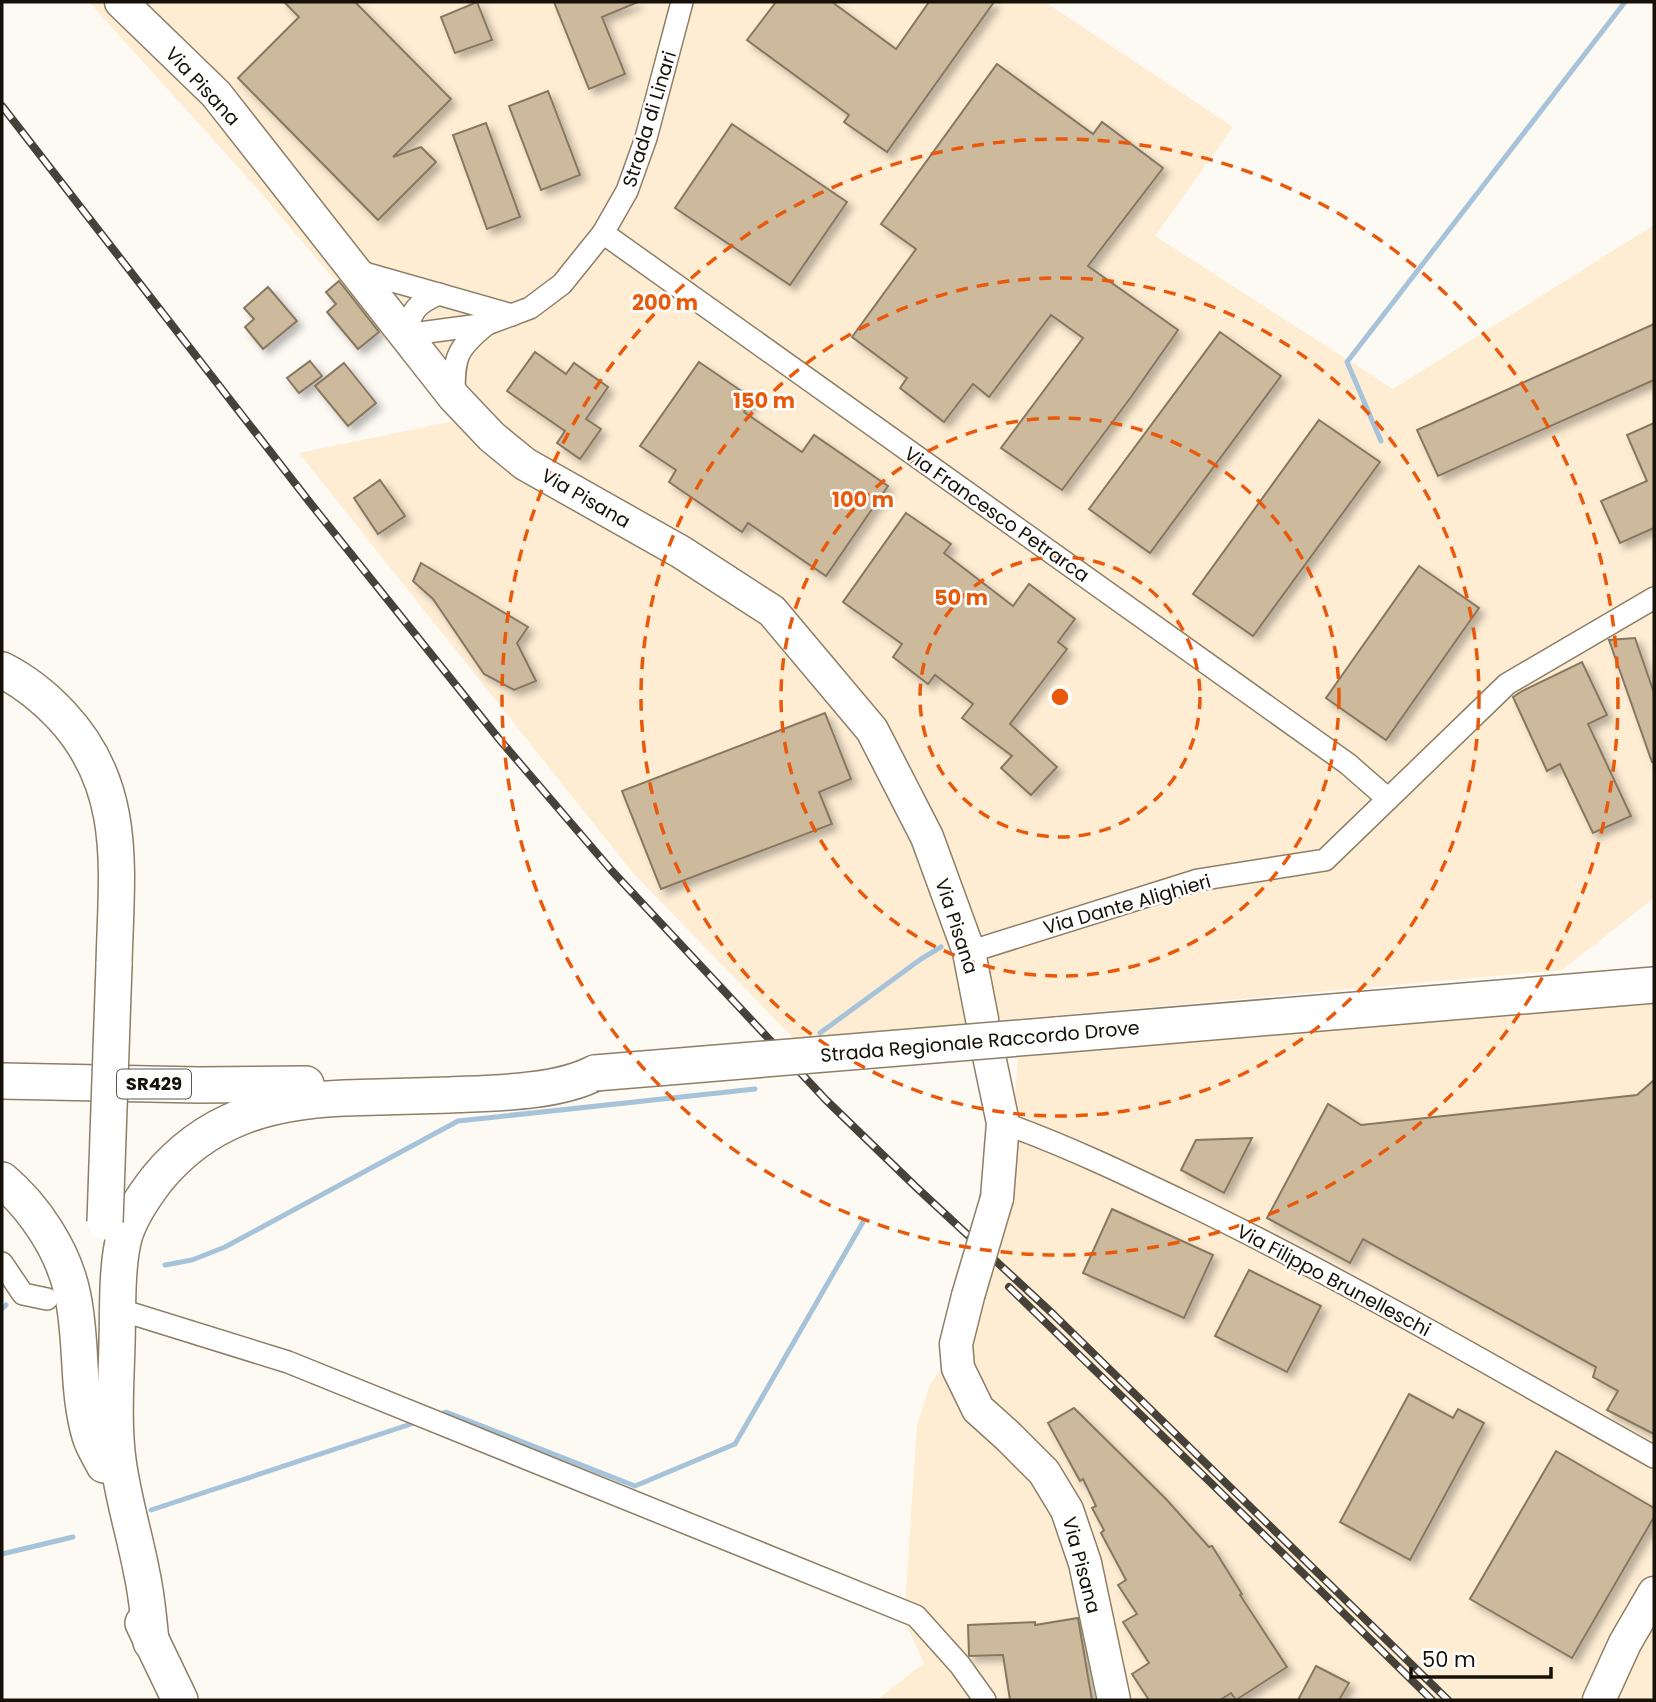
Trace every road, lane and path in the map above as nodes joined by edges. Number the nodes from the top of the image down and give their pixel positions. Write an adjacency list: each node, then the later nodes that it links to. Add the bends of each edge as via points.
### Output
1 (121, 2): 4 (street, Via Pisana, via 216,94)
2 (682, 2): 3 (street, Strada di Linari, via 646,138 627,191)
3 (603, 233): 6 (street, Strada di Linari, via 562,284 530,309); 12 (street, Via Francesco Petrarca, via 1348,764)
4 (354, 270): 5 (street); 8 (street, Via Pisana)
5 (439, 294): 6 (street); 8 (street, via 415,309)
6 (512, 315): 7 (street, Strada di Linari)
7 (487, 324): 8 (street, Strada di Linari); 9 (street, Strada di Linari, via 462,346 454,374)
8 (405, 335): 9 (street, Via Pisana)
9 (454, 397): 13 (street, Via Pisana, via 525,464 681,552 772,611 872,730 927,837)
10 (1654, 598): 12 (street, Via Dante Alighieri, via 1507,684)
11 (2, 670): 26 (main road, bridge, via 32,688 70,724 87,749 103,782 116,840 100,1407)
12 (1388, 799): 13 (street, Via Dante Alighieri, via 1325,860 1198,880)
13 (969, 951): 15 (street, Via Pisana)
14 (1654, 985): 19 (main road, Strada Regionale Raccordo Drove, bridge, via 595,1073 564,1084 511,1091)
15 (982, 1019)
16 (989, 1056): 20 (street, Via Pisana)
17 (2, 1066): 19 (main road, via 241,1072 261,1074)
18 (2, 1081): 19 (main road, SR429)
19 (306, 1092): 28 (main road, via 220,1126 193,1143 155,1182 126,1233 120,1264 116,1439)
20 (1003, 1123): 25 (street, Via Filippo Brunelleschi, via 1142,1182 1291,1255); 31 (street, Via Pisana, bridge, via 997,1198 956,1344 958,1368 978,1409 1044,1472 1067,1510 1085,1563)
21 (2, 1180): 26 (main road, via 30,1209 65,1268 76,1314 86,1419)
22 (2, 1263): 23 (street, via 23,1294)
23 (47, 1299)
24 (127, 1312): 30 (street, via 288,1362 916,1616)
25 (1654, 1457)
26 (104, 1465): 28 (main road, via 123,1564)
27 (1654, 1593): 32 (street)
28 (151, 1642): 29 (main road)
29 (180, 1700)
30 (985, 1700)
31 (1114, 1700)
32 (1600, 1700)

